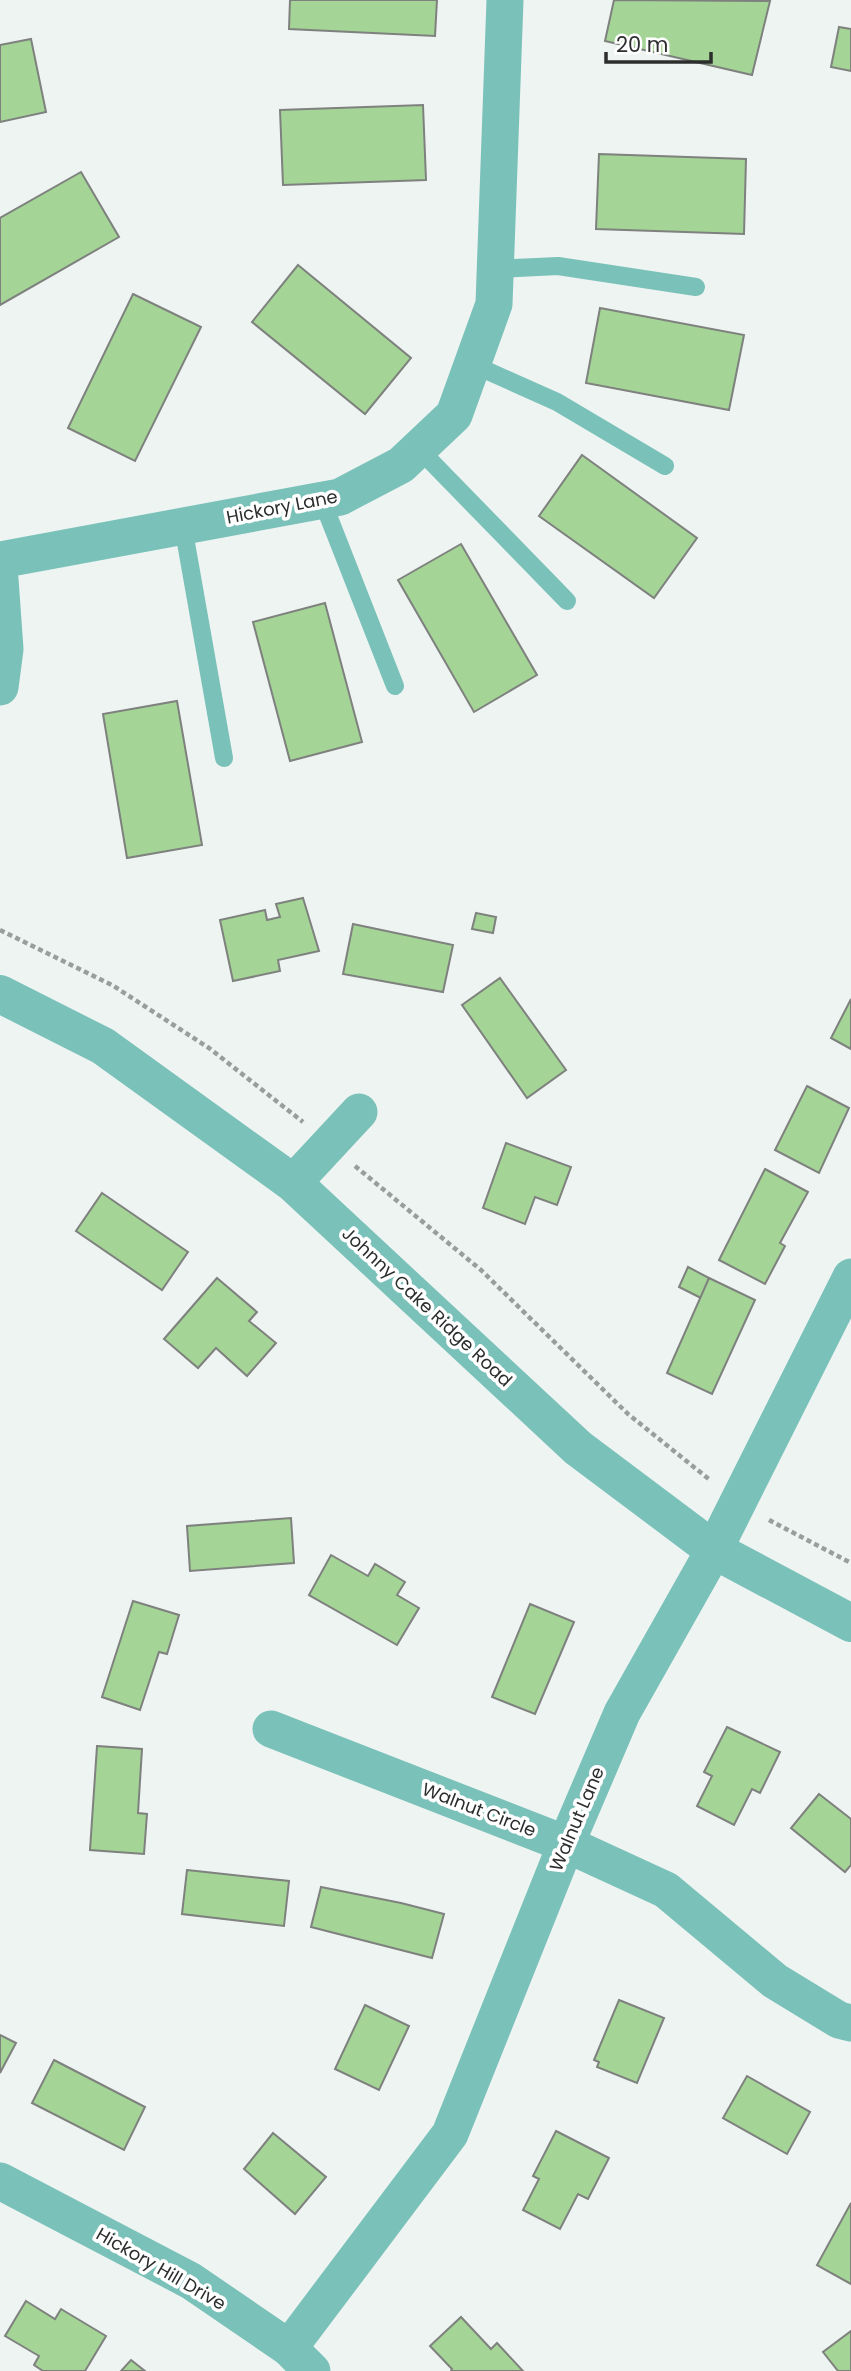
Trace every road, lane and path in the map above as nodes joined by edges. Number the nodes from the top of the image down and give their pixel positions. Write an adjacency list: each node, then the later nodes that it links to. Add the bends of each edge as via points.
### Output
1 (505, 0): 2 (street, Hickory Lane)
2 (495, 269): 3 (lane, via 558,266); 4 (street, Hickory Lane, via 494,304)
3 (696, 287)
4 (472, 364): 5 (street, Hickory Lane, via 454,415); 6 (lane, via 557,402)
5 (418, 448): 7 (street, Hickory Lane, via 401,465 340,497); 11 (lane)
6 (665, 466)
7 (322, 500): 8 (street, Hickory Lane); 12 (lane)
8 (183, 526): 9 (street, Hickory Lane); 14 (lane)
9 (0, 560)
10 (0, 579): 13 (street, via 5,649)
11 (567, 601)
12 (395, 685)
13 (0, 687)
14 (224, 758)
15 (0, 930): 18 (path, via 113,985 209,1048)
16 (0, 994): 19 (street, Johnny Cake Ridge Road, via 103,1046)
17 (359, 1112): 18 (street)
18 (328, 1144): 19 (street); 21 (path, via 481,1270 628,1414)
19 (293, 1183): 22 (street, Johnny Cake Ridge Road, via 578,1448)
20 (851, 1277): 21 (street, Walnut Lane)
21 (739, 1500): 22 (street, Walnut Lane); 23 (path)
22 (714, 1550): 24 (street, Johnny Cake Ridge Road); 26 (street, Walnut Lane, via 622,1713)
23 (851, 1563)
24 (851, 1623)
25 (271, 1729): 26 (street, Walnut Circle)
26 (566, 1844): 27 (street, Walnut Circle, via 666,1890 775,1981); 29 (street, Walnut Lane, via 450,2134)
27 (851, 2023)
28 (0, 2181): 29 (street, Hickory Hill Drive, via 191,2281)
29 (301, 2359)

